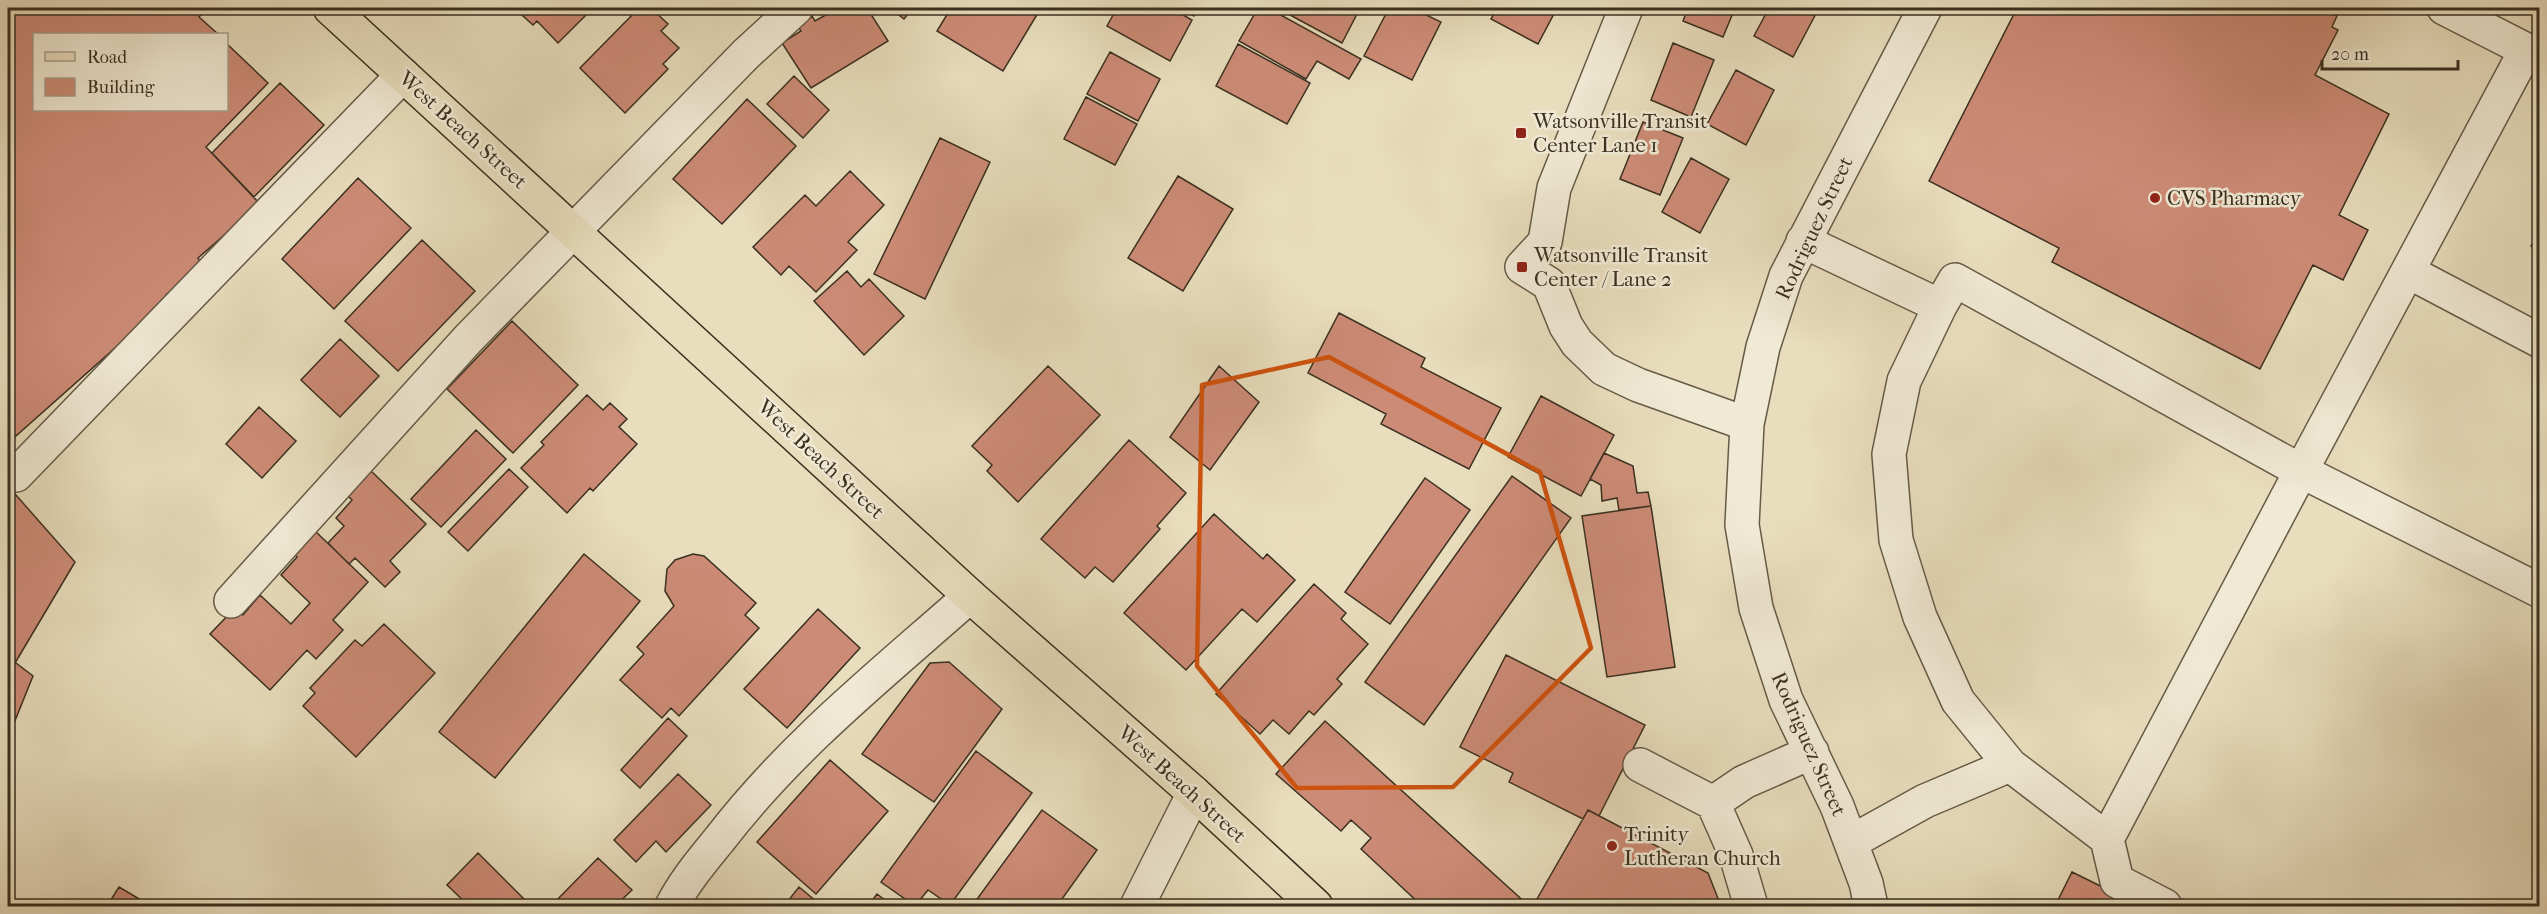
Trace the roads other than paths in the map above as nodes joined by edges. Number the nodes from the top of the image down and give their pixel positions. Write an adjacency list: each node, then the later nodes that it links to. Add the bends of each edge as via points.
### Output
1 (330, 8): 8 (main road, West Beach Street)
2 (796, 8): 9 (street)
3 (1626, 8): 14 (street, via 1554,188 1545,242 1522,267 1549,284 1566,326 1577,343 1604,369)
4 (1925, 8): 10 (street, Rodriguez Street)
5 (2444, 8): 6 (street)
6 (2500, 20): 7 (street)
7 (2533, 53): 11 (street)
8 (403, 75): 9 (main road, West Beach Street); 16 (street)
9 (574, 231): 18 (main road, West Beach Street); 19 (street, via 468,339)
10 (1803, 241): 12 (street); 14 (street, Rodriguez Street, via 1786,276 1762,347)
11 (2409, 272): 13 (street); 15 (street)
12 (1940, 306): 15 (street, via 1954,280); 22 (street, via 1904,381 1888,454 1896,540 1920,617 1958,701)
13 (2540, 341)
14 (1747, 424): 20 (street, Rodriguez Street, via 1742,525 1756,608 1786,700)
15 (2301, 471): 17 (street); 25 (street)
16 (16, 475)
17 (2540, 591)
18 (970, 596): 23 (main road, West Beach Street); 27 (street, via 784,763)
19 (231, 601)
20 (1812, 752): 24 (street, via 1744,782); 26 (street, Rodriguez Street)
21 (1640, 765): 24 (street)
22 (2010, 765): 25 (street); 26 (street, via 1925,801)
23 (1194, 793): 30 (street); 31 (main road, West Beach Street)
24 (1713, 803): 32 (street, via 1736,855)
25 (2107, 839): 34 (street, via 2117,881)
26 (1851, 842): 33 (street, Rodriguez Street)
27 (691, 876): 28 (street); 29 (street)
28 (664, 906)
29 (672, 906)
30 (1137, 906)
31 (1316, 906)
32 (1751, 906)
33 (1871, 906)
34 (2165, 906)

